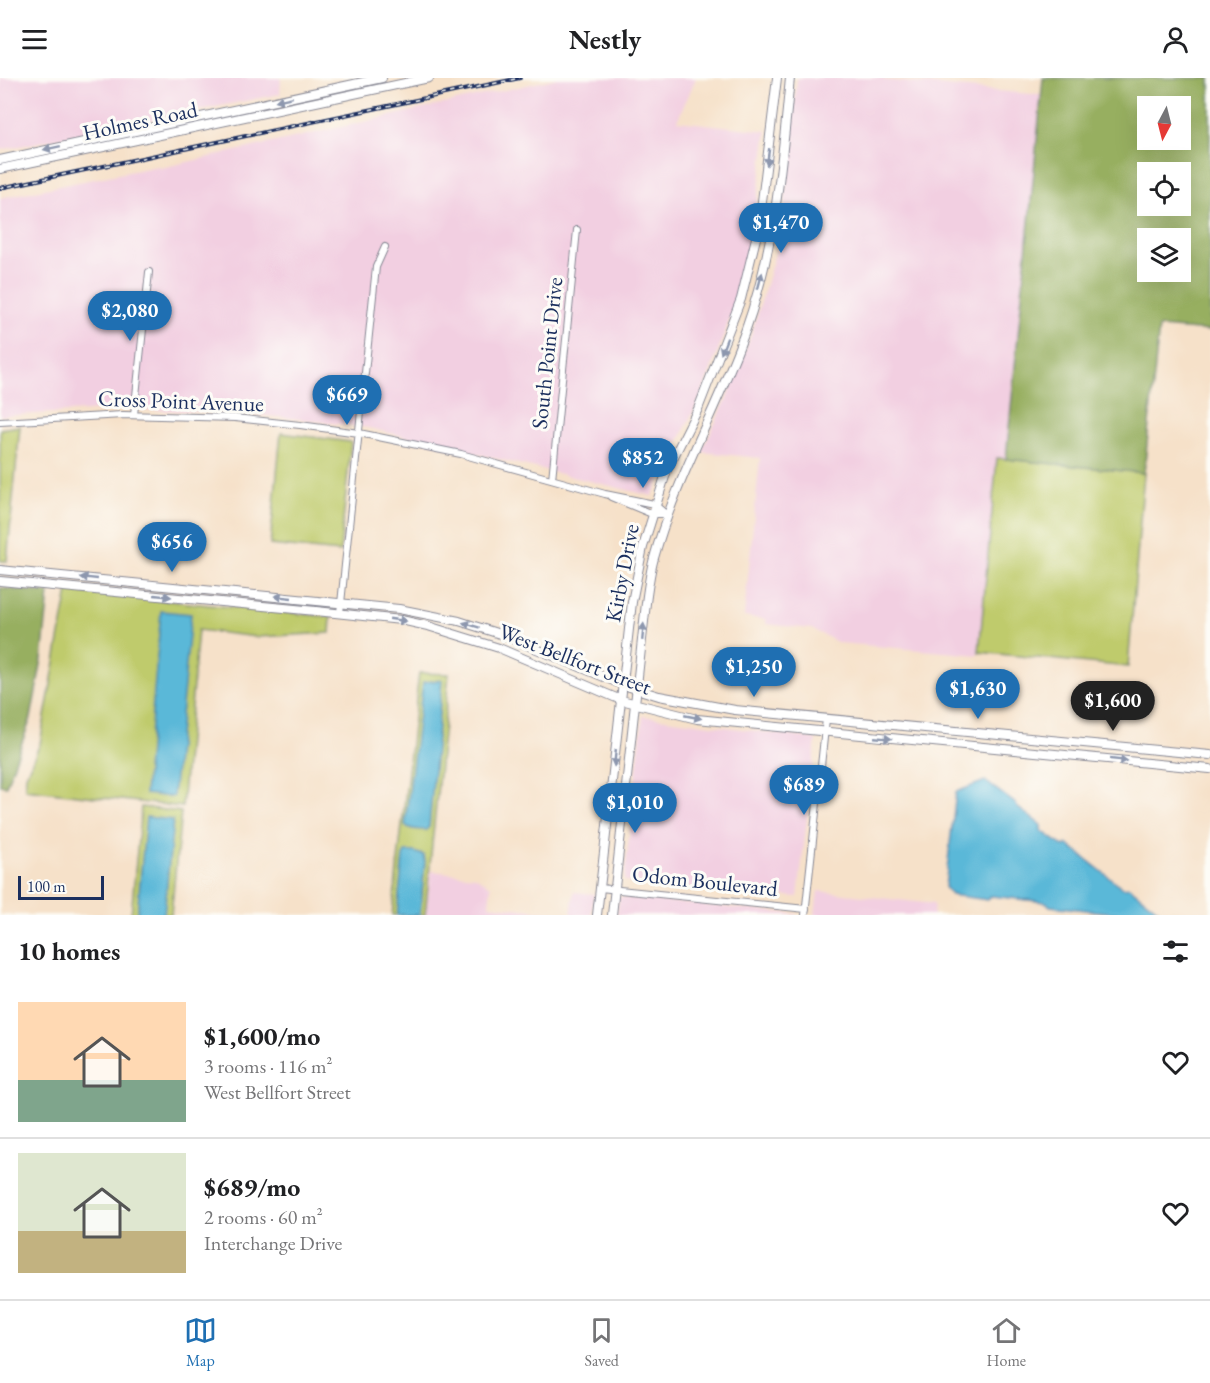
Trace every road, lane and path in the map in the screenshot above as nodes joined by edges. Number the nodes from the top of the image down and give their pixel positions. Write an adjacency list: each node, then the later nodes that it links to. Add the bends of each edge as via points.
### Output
1 (382, 78): 6 (main road, Holmes Road, one-way to 6)
2 (429, 78): 5 (main road, Holmes Road)
3 (777, 78): 7 (main road, Kirby Drive)
4 (790, 78): 8 (main road, Kirby Drive)
5 (418, 79): 6 (main road, Holmes Road)
6 (255, 110): 9 (main road, Holmes Road)
7 (771, 137): 8 (main road); 14 (main road, Kirby Drive, one-way to 14)
8 (784, 138): 15 (main road, Kirby Drive)
9 (92, 145): 10 (main road, Holmes Road, one-way to 10); 11 (main road, Holmes Road)
10 (0, 160)
11 (0, 169)
12 (577, 230): 24 (street, South Point Drive)
13 (385, 247): 23 (street, via 376,267)
14 (753, 250): 15 (main road); 17 (main road, Kirby Drive)
15 (768, 253): 18 (main road, Kirby Drive, one-way to 15)
16 (149, 272): 21 (street)
17 (733, 322): 18 (main road); 19 (main road, Kirby Drive, one-way to 19)
18 (747, 326): 20 (main road, Kirby Drive)
19 (698, 409): 20 (main road); 26 (main road, Kirby Drive)
20 (712, 414): 28 (main road, Kirby Drive)
21 (134, 415): 22 (street, Cross Point Avenue); 23 (street, Cross Point Avenue, via 235,418)
22 (0, 422)
23 (359, 433): 24 (street, Cross Point Avenue, via 461,454); 31 (street)
24 (552, 479): 25 (street, Cross Point Avenue)
25 (605, 494): 26 (street, Cross Point Avenue); 27 (street, Cross Point Avenue)
26 (654, 504): 27 (main road, Kirby Drive); 28 (street, Cross Point Avenue)
27 (652, 513): 28 (street, Cross Point Avenue); 35 (main road, Kirby Drive, via 634,589)
28 (668, 514): 38 (main road, Kirby Drive, one-way to 28, via 653,560)
29 (0, 570): 31 (main road, West Bellfort Street, one-way to 29)
30 (0, 581): 32 (main road, West Bellfort Street, one-way to 32)
31 (341, 603): 32 (street); 33 (main road, West Bellfort Street, one-way to 31, via 432,615)
32 (340, 614): 34 (main road, West Bellfort Street, one-way to 34, via 401,620)
33 (503, 635): 34 (main road); 36 (main road, West Bellfort Street)
34 (499, 648): 39 (main road, West Bellfort Street)
35 (626, 662): 36 (main road, via 617,674); 37 (main road, Kirby Drive)
36 (600, 675): 37 (main road, West Bellfort Street)
37 (623, 685): 38 (main road, West Bellfort Street); 39 (main road, Kirby Drive)
38 (637, 690): 40 (main road, Kirby Drive); 41 (main road, West Bellfort Street)
39 (621, 700): 40 (main road, West Bellfort Street); 53 (main road, Kirby Drive, one-way to 53)
40 (636, 704): 43 (main road, West Bellfort Street, one-way to 43); 54 (main road, Kirby Drive)
41 (735, 710): 42 (main road, West Bellfort Street); 43 (main road)
42 (826, 719): 44 (main road, West Bellfort Street); 45 (street)
43 (732, 723): 45 (main road, West Bellfort Street)
44 (924, 728): 46 (main road, West Bellfort Street); 47 (main road)
45 (825, 732): 47 (main road, West Bellfort Street, one-way to 47); 55 (street)
46 (1005, 736): 48 (main road, West Bellfort Street); 49 (main road)
47 (922, 742): 49 (main road, West Bellfort Street)
48 (1089, 743): 50 (main road, West Bellfort Street); 51 (main road)
49 (1004, 749): 51 (main road, West Bellfort Street)
50 (1210, 754)
51 (1087, 757): 52 (main road, West Bellfort Street, one-way to 52)
52 (1210, 767)
53 (600, 888): 54 (street, Odom Boulevard); 56 (main road, Kirby Drive)
54 (615, 889): 55 (street, Odom Boulevard); 57 (main road, Kirby Drive)
55 (805, 912)
56 (597, 915)
57 (612, 915)

